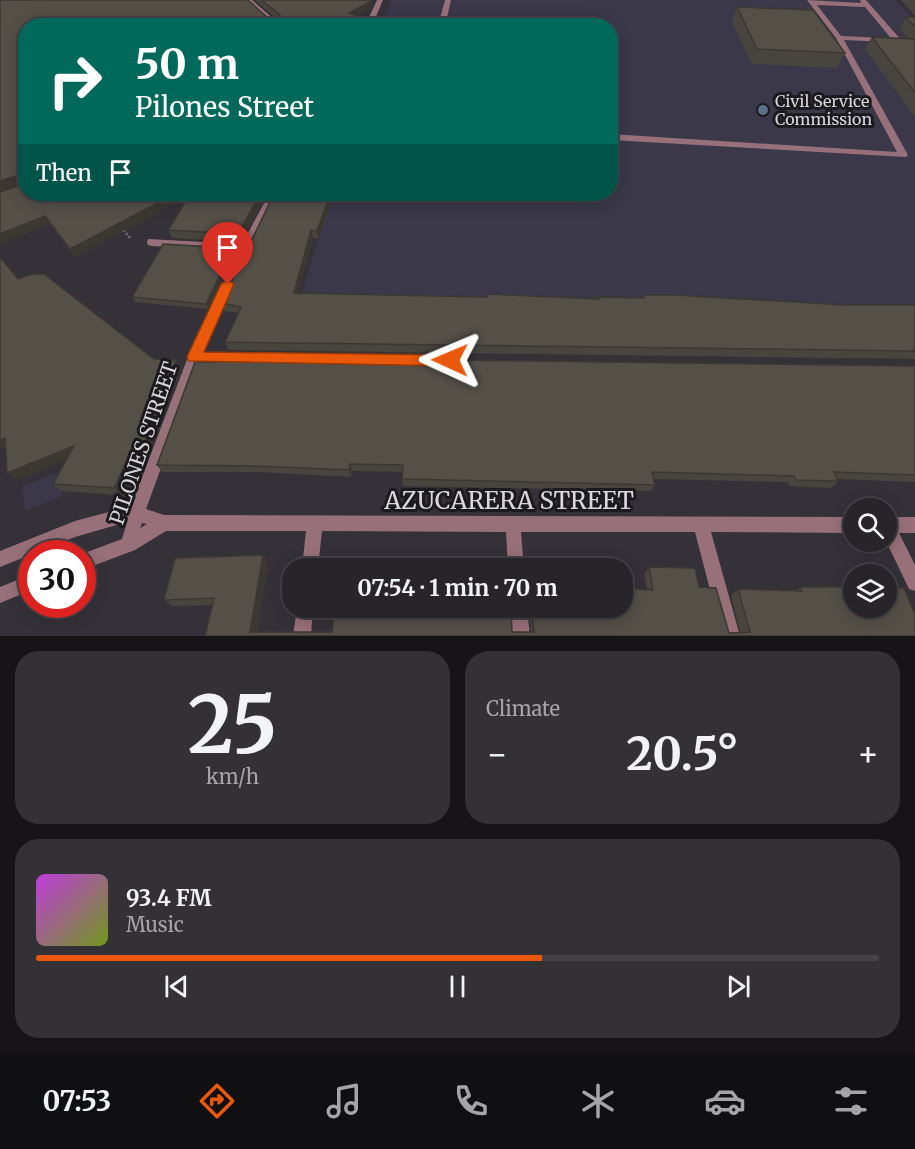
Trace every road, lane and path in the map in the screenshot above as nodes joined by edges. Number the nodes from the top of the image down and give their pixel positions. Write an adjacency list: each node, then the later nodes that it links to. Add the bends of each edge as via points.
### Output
1 (248, 0): 6 (street)
2 (380, 0): 7 (street)
3 (448, 0): 8 (street)
4 (811, 2): 5 (street); 9 (street)
5 (865, 3): 9 (street, via 898,41)
6 (269, 18)
7 (372, 18)
8 (443, 18)
9 (839, 38): 10 (street, via 903,155)
10 (618, 137)
11 (270, 201): 15 (street, PILONES STREET)
12 (115, 220): 13 (path)
13 (130, 238)
14 (152, 242): 15 (street)
15 (244, 248): 16 (street, PILONES STREET)
16 (194, 357): 17 (street); 18 (street, PILONES STREET)
17 (241, 358)
18 (136, 513): 19 (street, AZUCARERA STREET); 26 (street, PILONES STREET); 31 (street, via 83,526)
19 (164, 523): 20 (street, AZUCARERA STREET); 26 (street)
20 (315, 523): 21 (street, AZUCARERA STREET); 29 (street)
21 (513, 524): 22 (street, AZUCARERA STREET); 30 (street)
22 (700, 524): 23 (street, AZUCARERA STREET); 39 (street)
23 (843, 525)
24 (897, 525): 25 (street)
25 (915, 525)
26 (129, 544): 28 (street)
27 (897, 546): 32 (street)
28 (96, 557)
29 (311, 558)
30 (515, 558)
31 (0, 559)
32 (915, 583)
33 (18, 588): 34 (street)
34 (0, 595)
35 (304, 618): 37 (street)
36 (520, 618): 38 (street)
37 (302, 636)
38 (521, 636)
39 (731, 636)

